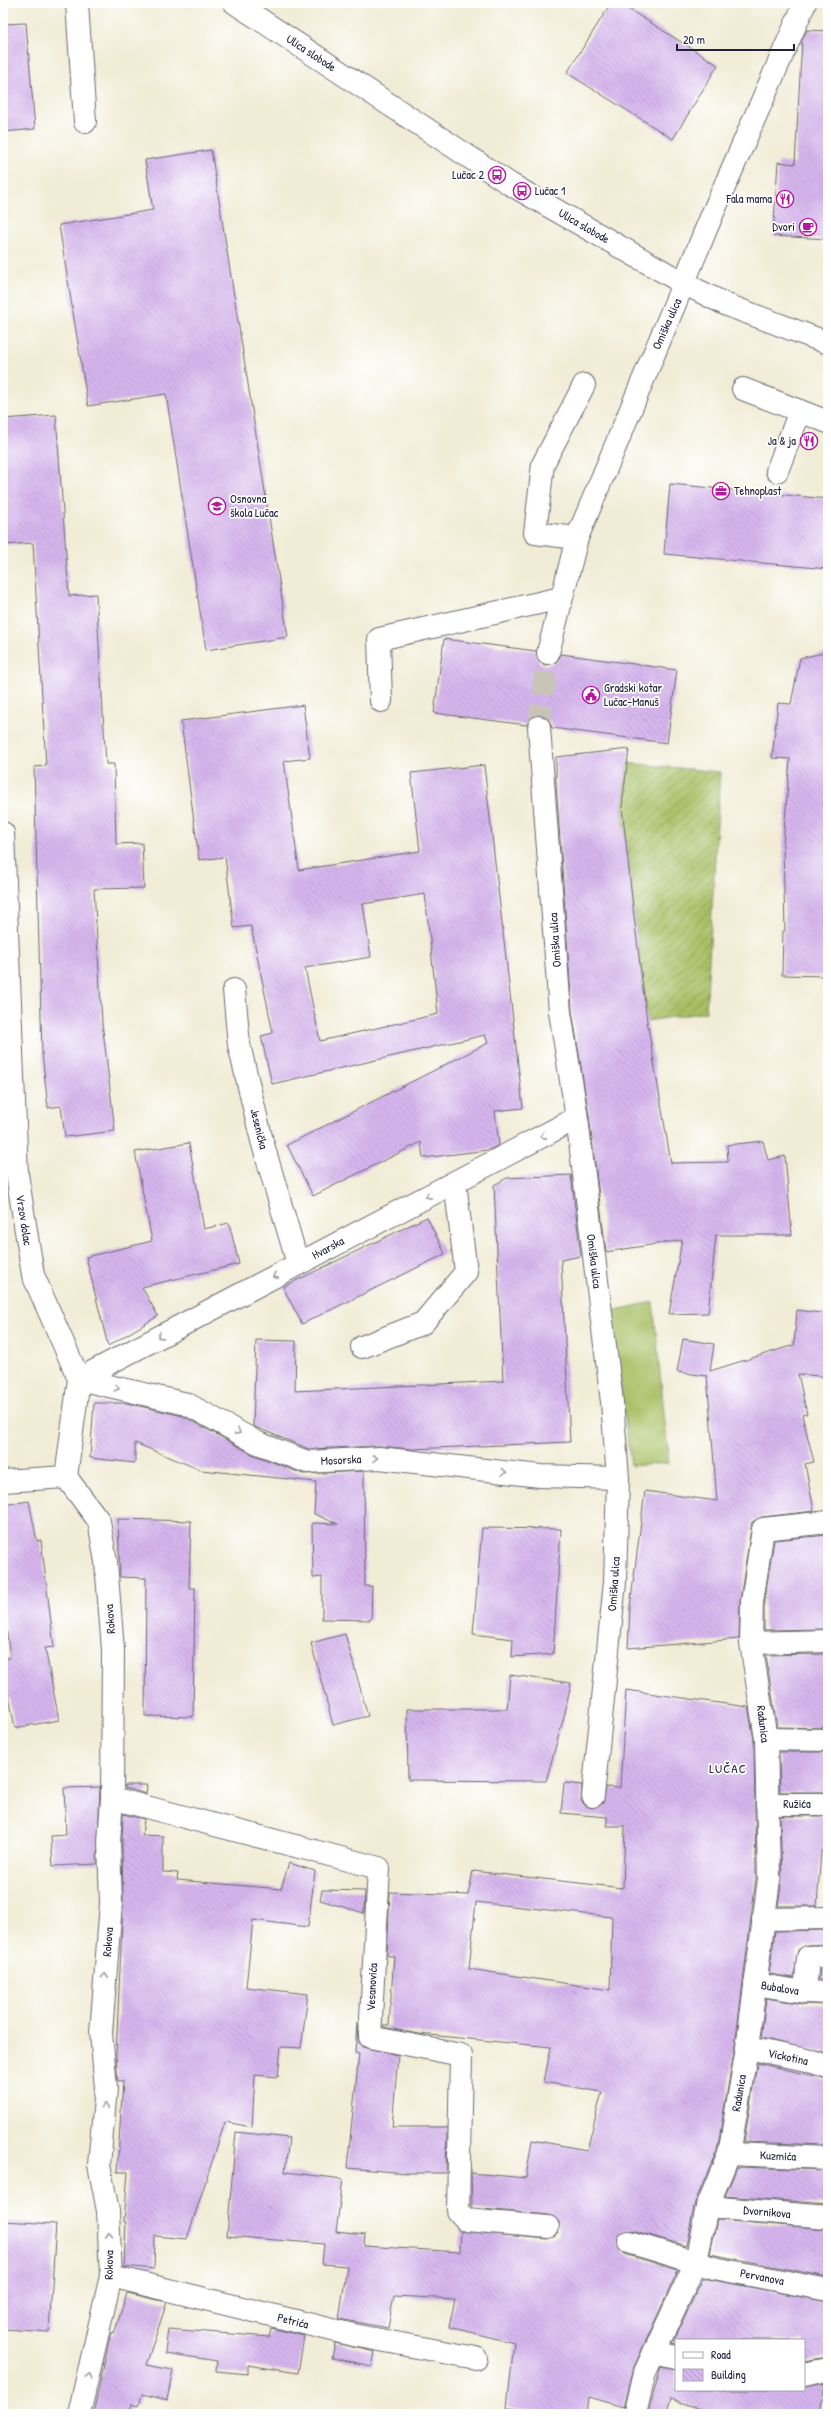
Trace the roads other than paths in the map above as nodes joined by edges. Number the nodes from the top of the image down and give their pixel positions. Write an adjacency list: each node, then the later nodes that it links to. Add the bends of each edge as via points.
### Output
1 (77, 3): 4 (street)
2 (235, 3): 5 (street, Ulica slobode, via 510,184)
3 (805, 3): 5 (street, Omiška ulica, via 712,215)
4 (84, 122)
5 (685, 284): 6 (street, Ulica slobode, via 727,305); 12 (street, Omiška ulica)
6 (828, 343)
7 (584, 385): 12 (street, via 543,464 535,533)
8 (743, 389): 9 (street)
9 (800, 411): 10 (street); 11 (street)
10 (828, 422)
11 (777, 471)
12 (577, 538): 13 (street, Omiška ulica)
13 (561, 598): 14 (street, Omiška ulica); 15 (street, via 379,639)
14 (548, 653)
15 (381, 700)
16 (539, 727): 19 (street, Omiška ulica, via 560,1012)
17 (3, 833): 23 (street, Vrzov dolac, via 17,1174 33,1275)
18 (234, 990): 21 (street, Jesenička, via 239,1045 262,1141)
19 (578, 1118): 20 (street, Hvarska, one-way to 20); 25 (street, Omiška ulica, via 612,1402)
20 (455, 1182): 21 (street, Hvarska, one-way to 21); 22 (street, via 466,1272 423,1323)
21 (298, 1264): 23 (street, Hvarska, one-way to 23)
22 (362, 1347)
23 (79, 1379): 24 (street); 25 (street, Mosorska, one-way to 25, via 187,1404 258,1443 307,1462 379,1458 533,1475)
24 (66, 1478): 26 (street); 33 (street, Rokova, via 99,1521 106,1562 112,1650)
25 (618, 1478): 32 (street, Omiška ulica, via 615,1582)
26 (3, 1481)
27 (828, 1522): 29 (street, Radunica, via 763,1529 752,1602)
28 (828, 1641): 29 (street)
29 (751, 1642): 30 (street, Radunica)
30 (766, 1739): 31 (street); 34 (street, Radunica)
31 (828, 1740)
32 (592, 1796)
33 (112, 1798): 48 (street, Vesanovića, via 379,1868 370,2037 461,2055 458,2211 466,2220); 51 (street, Rokova, one-way to 33, via 108,2211 99,2165 106,2088 101,2033 111,1903 109,1843)
34 (767, 1804): 35 (street, Ružića); 37 (street, Radunica, via 769,1879)
35 (828, 1804)
36 (828, 1918): 37 (street)
37 (763, 1919): 39 (street, Radunica)
38 (828, 1956): 40 (street, Bubalova, via 808,1957)
39 (755, 1984): 40 (street, Bubalova); 42 (street, Radunica)
40 (805, 1992): 41 (street, Bubalova)
41 (828, 1993)
42 (747, 2048): 43 (street, Vickotina, via 807,2060); 44 (street, Radunica)
43 (828, 2067)
44 (729, 2154): 45 (street, Kuzmića); 46 (street, Radunica)
45 (828, 2158)
46 (707, 2207): 47 (street, Dvornikova); 50 (street, Radunica)
47 (828, 2217)
48 (548, 2227)
49 (629, 2242): 50 (street)
50 (696, 2262): 52 (street, Pervanova, via 714,2268); 53 (street, Radunica)
51 (111, 2276): 54 (street, Petrića, via 353,2335); 58 (street, Rokova, one-way to 51)
52 (828, 2290)
53 (654, 2352): 55 (street); 59 (street, Radunica, via 645,2372)
54 (476, 2358)
55 (675, 2358)
56 (828, 2369): 57 (street)
57 (805, 2374)
58 (79, 2414)
59 (635, 2414)

